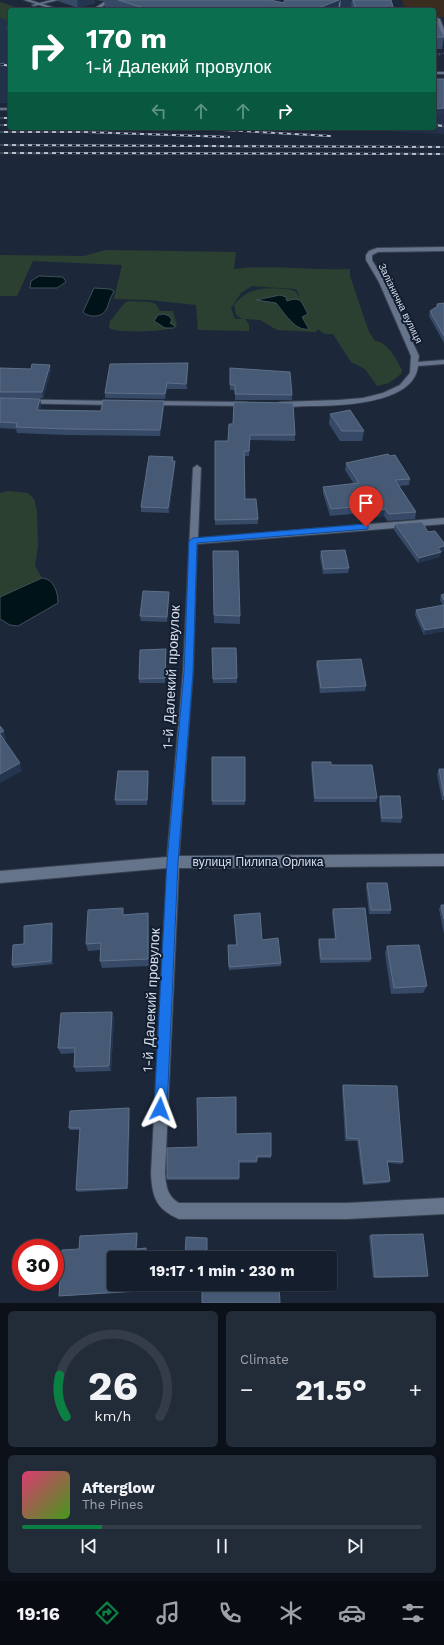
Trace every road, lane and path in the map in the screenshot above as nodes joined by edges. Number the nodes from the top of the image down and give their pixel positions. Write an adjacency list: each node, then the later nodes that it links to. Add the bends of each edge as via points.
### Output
1 (56, 0): 5 (street)
2 (110, 0): 7 (street)
3 (24, 1): 5 (street); 6 (street)
4 (96, 1): 7 (street, via 100,2)
5 (39, 4): 6 (street); 9 (street)
6 (34, 5): 8 (street)
7 (101, 6): 10 (street)
8 (43, 8)
9 (52, 8)
10 (98, 8)
11 (444, 18): 12 (street)
12 (436, 19): 13 (street)
13 (444, 34)
14 (444, 249): 16 (street, Залізнична вулиця, via 385,249 371,252 369,255 369,260 400,320)
15 (444, 362): 16 (street)
16 (417, 364): 21 (street, via 405,383 378,397 343,403)
17 (0, 401): 18 (street)
18 (127, 403)
19 (143, 403): 20 (street)
20 (253, 404)
21 (268, 404)
22 (196, 468): 24 (street, 1-й Далекий провулок)
23 (444, 520): 24 (street)
24 (193, 541): 26 (street, 1-й Далекий провулок, via 188,672)
25 (444, 860): 26 (street, вулиця Пилипа Орлика)
26 (173, 862): 27 (street, вулиця Пилипа Орлика); 28 (street, 1-й Далекий провулок, via 158,1172 160,1192 170,1208 347,1211)
27 (0, 877)
28 (444, 1206)

